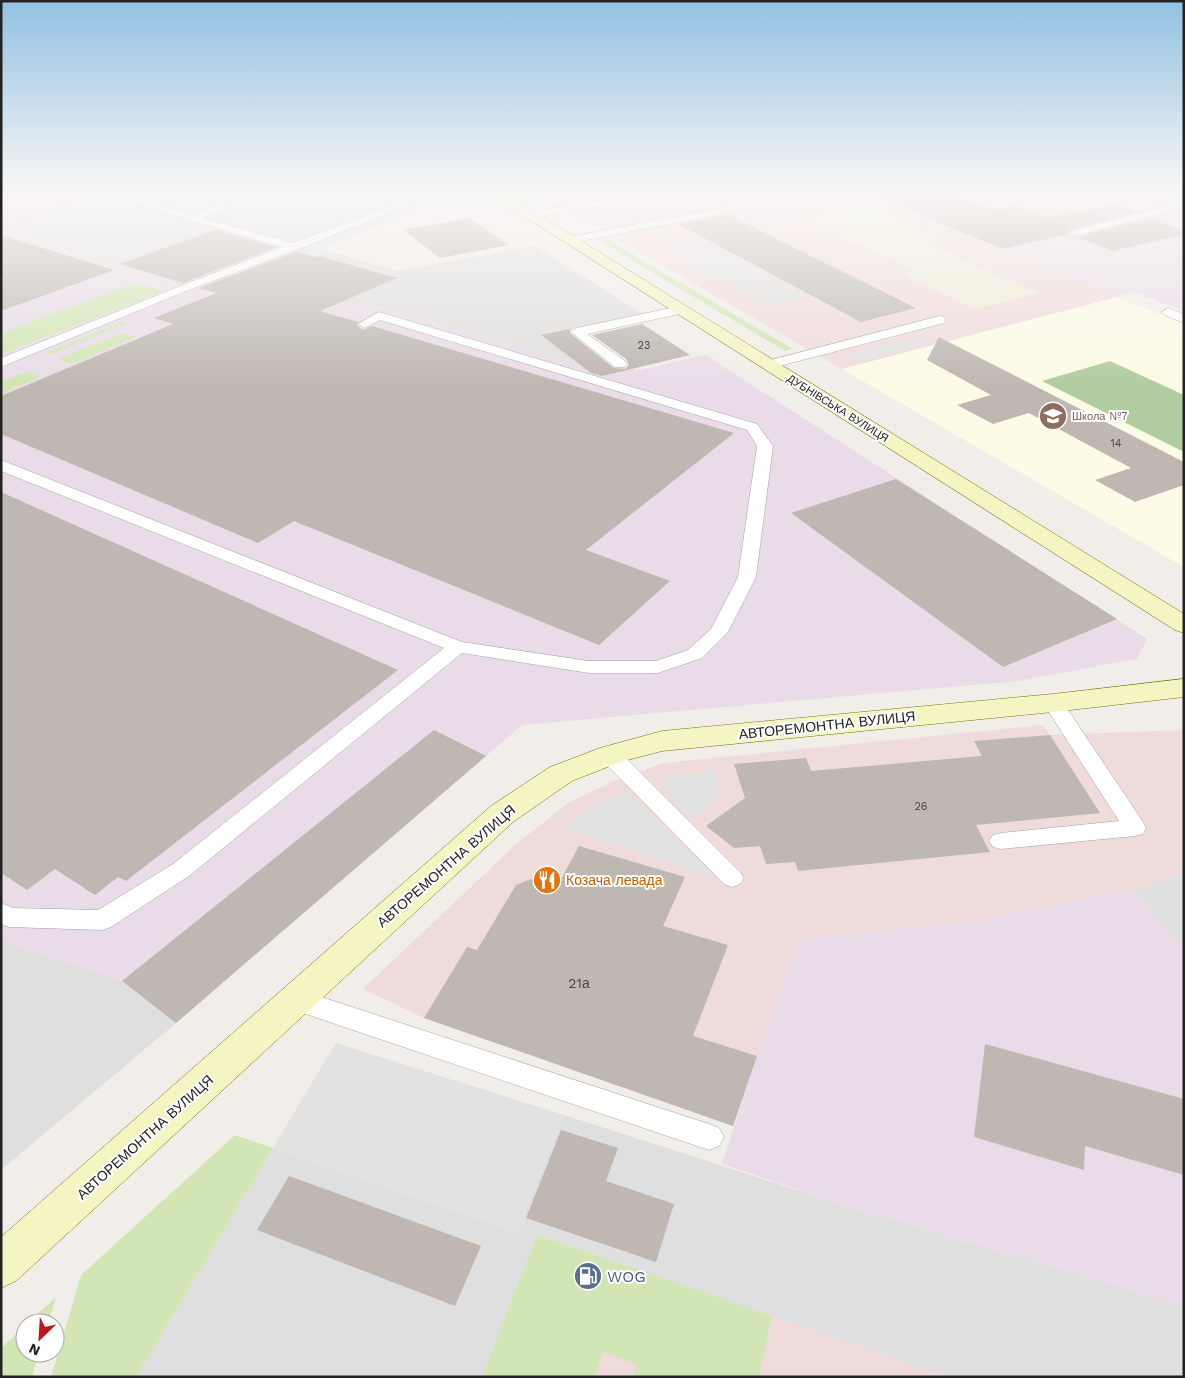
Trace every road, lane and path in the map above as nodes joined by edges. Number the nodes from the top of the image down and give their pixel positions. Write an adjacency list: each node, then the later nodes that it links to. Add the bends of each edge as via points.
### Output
1 (270, 256): 8 (lane)
2 (596, 256): 3 (main road, ДУБНІВСЬКА ВУЛИЦЯ)
3 (680, 310): 9 (lane, via 577,332); 10 (main road, ДУБНІВСЬКА ВУЛИЦЯ)
4 (1168, 312): 5 (lane)
5 (1184, 319)
6 (940, 320): 10 (lane)
7 (364, 324): 13 (lane, via 379,316 702,411 752,427 765,446 747,577 719,632 695,654 658,667 589,667)
8 (1, 363)
9 (620, 364)
10 (768, 365): 12 (main road, ДУБНІВСЬКА ВУЛИЦЯ)
11 (1, 465): 13 (lane)
12 (1184, 625)
13 (458, 647): 19 (lane, via 181,870 102,920 9,917)
14 (1184, 688): 15 (main road, АВТОРЕМОНТНА ВУЛИЦЯ)
15 (1053, 703): 16 (main road, АВТОРЕМОНТНА ВУЛИЦЯ, via 662,741); 17 (lane, via 1135,828)
16 (610, 755): 18 (lane); 20 (main road, АВТОРЕМОНТНА ВУЛИЦЯ, via 561,774 502,814)
17 (1001, 841)
18 (732, 878)
19 (1, 912)
20 (297, 1000): 21 (lane); 22 (main road, АВТОРЕМОНТНА ВУЛИЦЯ)
21 (709, 1137)
22 (1, 1266)

